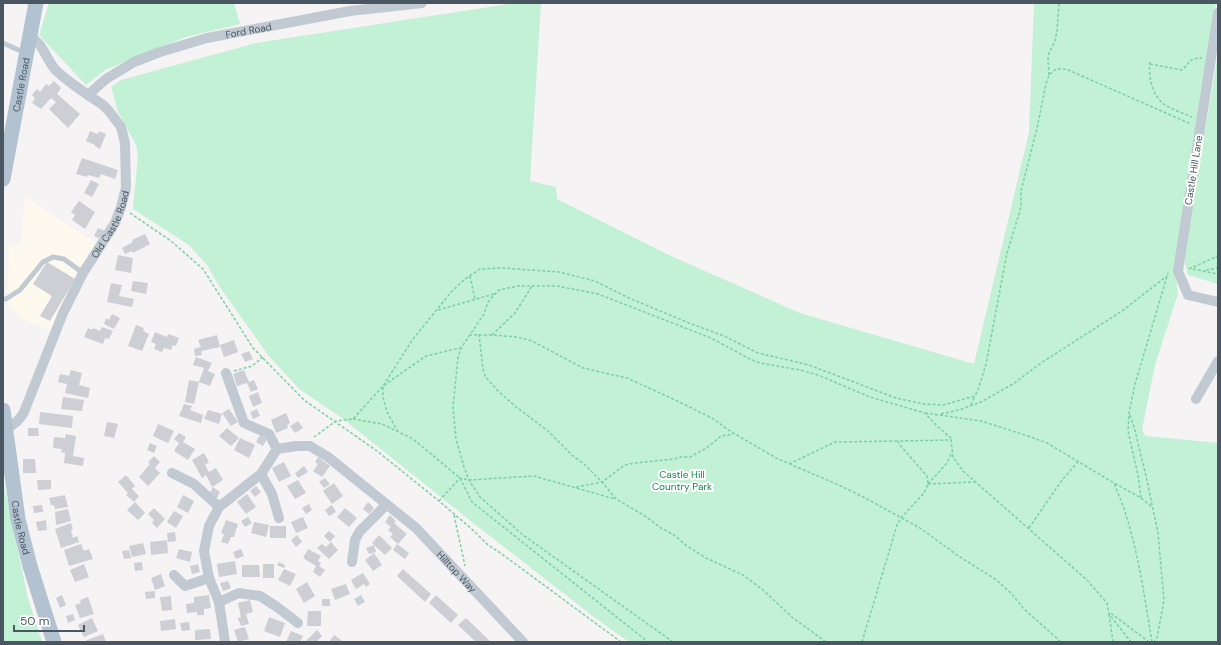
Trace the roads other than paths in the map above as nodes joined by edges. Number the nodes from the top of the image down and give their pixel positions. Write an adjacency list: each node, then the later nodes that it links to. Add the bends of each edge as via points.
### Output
1 (36, 3): 4 (main road, Castle Road)
2 (422, 3): 7 (street, Ford Road, via 350,11 201,40 134,62 106,79)
3 (1218, 13): 11 (street, Castle Hill Lane, via 1178,271 1188,295)
4 (30, 37): 6 (main road, Castle Road); 7 (street, Old Castle Road, via 40,44 54,68)
5 (3, 43): 6 (lane)
6 (26, 54): 8 (main road, Castle Road)
7 (88, 95): 9 (street, Old Castle Road, via 109,111 121,127 125,143 126,188 115,223)
8 (3, 180)
9 (83, 273): 10 (lane, via 64,259 53,257 43,262 20,290); 16 (street, Old Castle Road, via 63,313 22,417)
10 (3, 299)
11 (1218, 302)
12 (1218, 361): 14 (street)
13 (226, 373): 17 (street, via 244,423 269,434)
14 (1196, 398)
15 (3, 410): 16 (main road, Castle Road)
16 (6, 428): 28 (main road, Castle Road, via 18,519)
17 (277, 449): 19 (street); 20 (street, Hilltop Way, via 310,446 328,457)
18 (172, 472): 21 (street, via 194,484)
19 (261, 474): 21 (street); 22 (street, via 272,494)
20 (386, 505): 23 (street, via 360,531 355,540); 30 (street, Hilltop Way, via 416,528)
21 (219, 507): 25 (street, via 209,526 204,551)
22 (279, 518)
23 (352, 562)
24 (174, 575): 25 (street, via 184,591)
25 (209, 578): 26 (street)
26 (219, 602): 27 (street, via 239,593 260,596); 29 (street)
27 (298, 624)
28 (54, 642)
29 (226, 642)
30 (523, 642)

